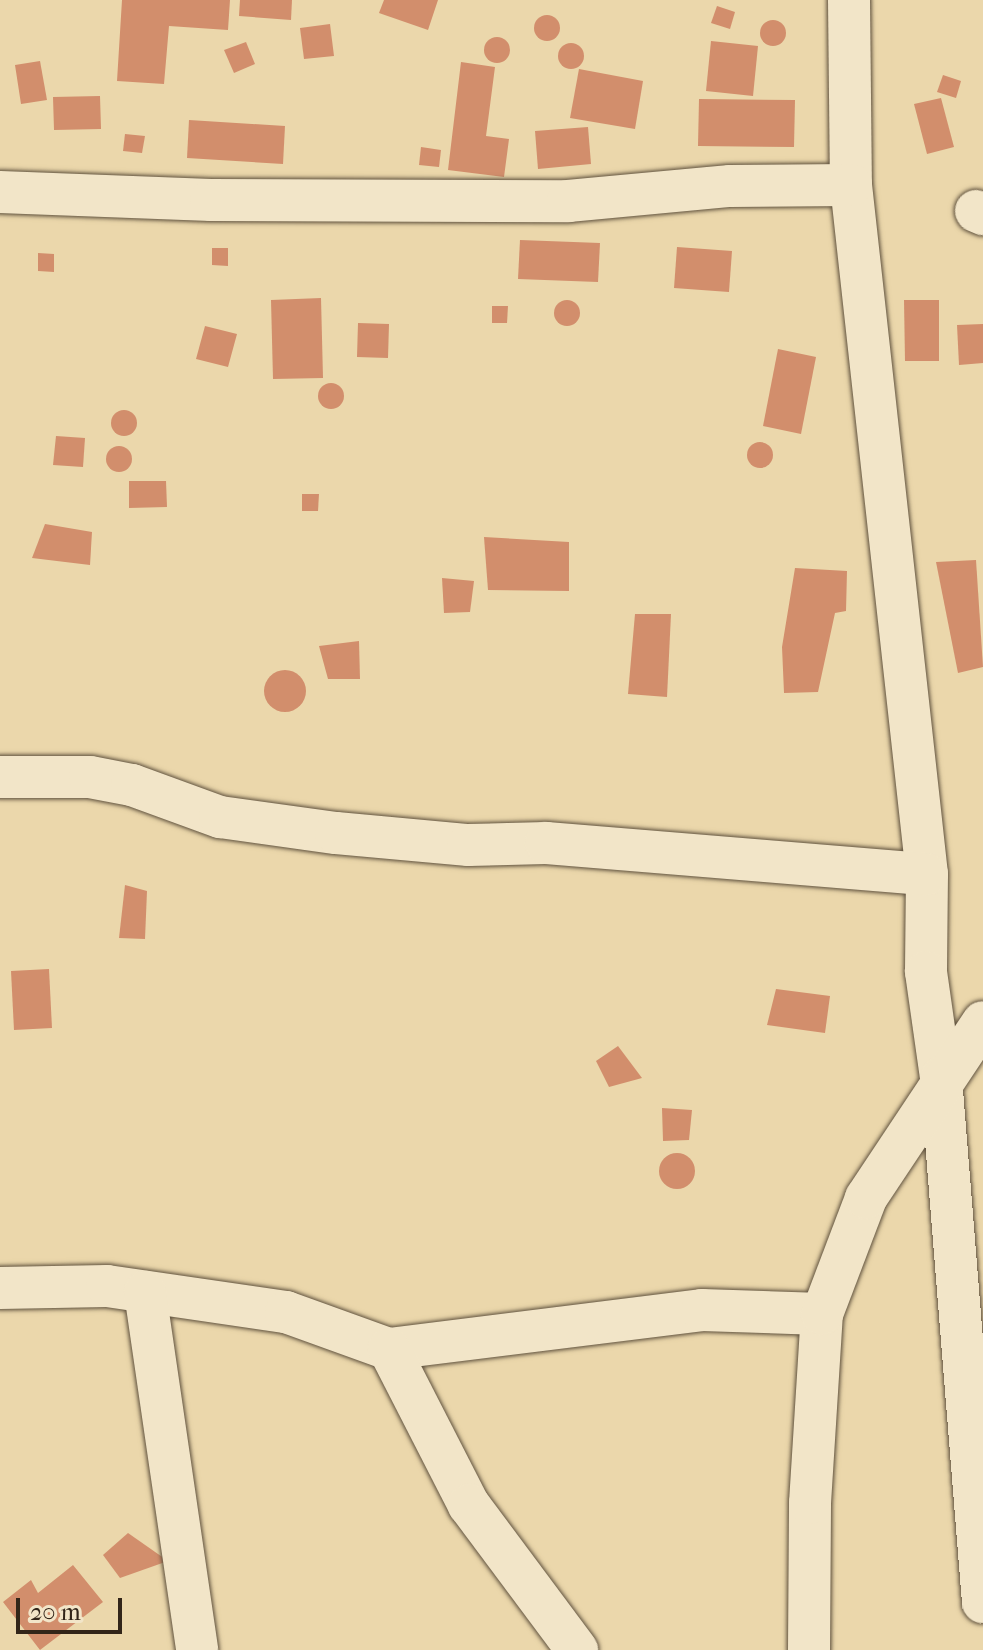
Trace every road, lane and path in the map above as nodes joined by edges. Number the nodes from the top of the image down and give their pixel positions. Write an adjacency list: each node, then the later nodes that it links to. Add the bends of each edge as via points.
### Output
1 (849, 0): 2 (street)
2 (851, 185): 3 (street, via 730,186 568,201 211,200); 5 (street)
3 (0, 192)
4 (0, 777): 5 (street, via 90,777 132,785 220,817 336,833 468,845 546,843)
5 (927, 874): 7 (street, via 926,972)
6 (983, 1022): 7 (street)
7 (941, 1078): 10 (street, via 866,1198); 12 (street)
8 (0, 1288): 9 (street, via 107,1286)
9 (145, 1292): 11 (street, via 286,1312); 13 (street)
10 (822, 1314): 11 (street, via 702,1310); 15 (street, via 810,1503)
11 (389, 1349): 14 (street, via 469,1505)
12 (983, 1602)
13 (197, 1650)
14 (577, 1650)
15 (809, 1650)

